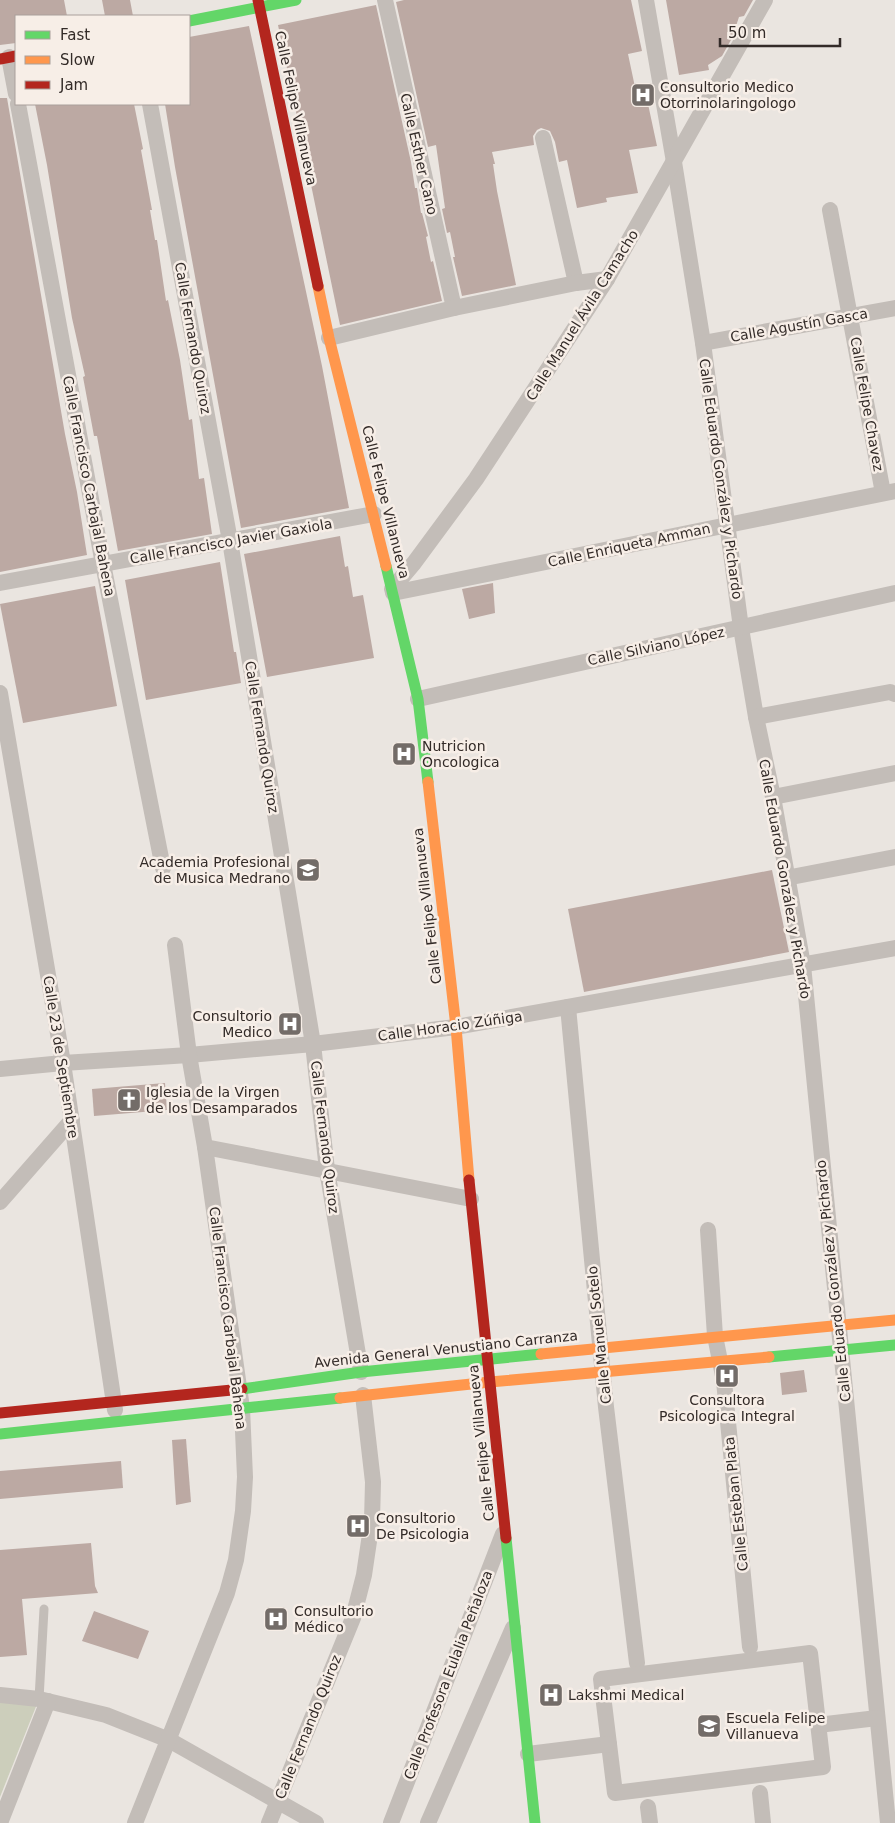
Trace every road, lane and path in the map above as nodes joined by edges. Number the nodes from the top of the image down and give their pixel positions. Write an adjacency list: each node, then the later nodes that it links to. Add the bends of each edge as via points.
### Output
1 (296, 0): 5 (main road)
2 (384, 0): 16 (street, Calle Esther Cano)
3 (646, 0): 12 (street, Calle Eduardo González y Pichardo)
4 (765, 0): 12 (street, Calle Manuel Ávila Camacho)
5 (259, 3): 6 (main road); 19 (main road, Calle Felipe Villanueva)
6 (190, 21)
7 (9, 57): 8 (street)
8 (15, 89)
9 (18, 105): 25 (street, Calle Francisco Carbajal Bahena)
10 (150, 105): 24 (street, Calle Fernando Quiroz)
11 (543, 138): 15 (street)
12 (674, 162): 14 (street, Calle Manuel Ávila Camacho); 20 (street, Calle Eduardo González y Pichardo)
13 (830, 210): 18 (street, Calle Felipe Chavez)
14 (608, 279): 15 (street); 27 (street, Calle Manuel Ávila Camacho, via 476,479)
15 (576, 283): 16 (street)
16 (454, 308): 19 (street)
17 (895, 308): 18 (street, Calle Agustín Gasca)
18 (851, 316): 20 (street, Calle Agustín Gasca); 21 (street, Calle Felipe Chavez)
19 (329, 338): 22 (main road, Calle Felipe Villanueva)
20 (703, 343): 23 (street, Calle Eduardo González y Pichardo)
21 (889, 492): 23 (street, Calle Enriqueta Amman)
22 (374, 514): 24 (street, Calle Francisco Javier Gaxiola); 27 (main road, Calle Felipe Villanueva)
23 (726, 525): 27 (street, Calle Enriqueta Amman); 29 (street, Calle Eduardo González y Pichardo)
24 (230, 541): 25 (street, Calle Francisco Javier Gaxiola); 44 (street, Calle Fernando Quiroz)
25 (103, 564): 26 (street, Calle Francisco Javier Gaxiola); 37 (street, Calle Francisco Carbajal Bahena)
26 (0, 583)
27 (392, 591): 32 (main road, Calle Felipe Villanueva)
28 (895, 594): 29 (street, Calle Silviano López)
29 (741, 628): 32 (street, Calle Silviano López); 33 (street, Calle Eduardo González y Pichardo)
30 (0, 693): 46 (street, Calle 23 de Septiembre)
31 (893, 693): 33 (street)
32 (418, 699): 43 (main road, Calle Felipe Villanueva)
33 (756, 717): 35 (street, Calle Eduardo González y Pichardo)
34 (895, 772): 35 (street)
35 (773, 797): 38 (street, Calle Eduardo González y Pichardo)
36 (895, 857): 38 (street)
37 (163, 868)
38 (786, 878): 41 (street, Calle Eduardo González y Pichardo)
39 (175, 945): 45 (street, Calle Francisco Carbajal Bahena)
40 (895, 948): 41 (street, Calle Horacio Zúñiga)
41 (803, 965): 42 (street, Calle Horacio Zúñiga); 55 (street, Calle Eduardo González y Pichardo)
42 (568, 1007): 43 (street, Calle Horacio Zúñiga); 58 (street, Calle Manuel Sotelo)
43 (456, 1027): 44 (street, Calle Horacio Zúñiga); 51 (main road, Calle Felipe Villanueva)
44 (313, 1044): 45 (street, Calle Horacio Zúñiga); 50 (street, Calle Fernando Quiroz)
45 (189, 1055): 46 (street, Calle Horacio Zúñiga); 49 (street, Calle Francisco Carbajal Bahena)
46 (63, 1063): 47 (street, Calle Horacio Zúñiga); 48 (street, Calle 23 de Septiembre)
47 (0, 1069)
48 (72, 1120): 52 (street); 67 (street, Calle 23 de Septiembre)
49 (205, 1147): 50 (street); 65 (street, Calle Francisco Carbajal Bahena)
50 (327, 1170): 51 (street); 63 (street, Calle Fernando Quiroz)
51 (471, 1199): 60 (main road, Calle Felipe Villanueva)
52 (0, 1202)
53 (708, 1230): 56 (street, Calle Esteban Plata)
54 (895, 1320): 55 (main road, Avenida General Venustiano Carranza)
55 (837, 1325): 56 (main road, Avenida General Venustiano Carranza); 59 (street, Calle Eduardo González y Pichardo)
56 (715, 1336): 58 (main road, Avenida General Venustiano Carranza); 61 (street, Calle Esteban Plata)
57 (895, 1345): 59 (main road)
58 (600, 1348): 60 (main road, Avenida General Venustiano Carranza); 62 (street, Calle Manuel Sotelo)
59 (840, 1349): 61 (main road); 79 (street, Calle Eduardo González y Pichardo)
60 (488, 1359): 63 (main road, Avenida General Venustiano Carranza); 64 (main road, Calle Felipe Villanueva)
61 (720, 1361): 62 (main road); 75 (street, Calle Esteban Plata)
62 (602, 1371): 64 (main road); 76 (street, Calle Manuel Sotelo)
63 (361, 1372): 65 (main road, Avenida General Venustiano Carranza)
64 (490, 1382): 66 (main road); 72 (main road, Calle Felipe Villanueva)
65 (240, 1389): 67 (main road, Avenida General Venustiano Carranza); 68 (street, Calle Francisco Carbajal Bahena)
66 (363, 1395): 68 (main road); 85 (street, Calle Fernando Quiroz, via 373,1482 372,1521 364,1575 353,1618)
67 (113, 1401): 69 (main road, Avenida General Venustiano Carranza); 70 (street, Calle 23 de Septiembre)
68 (242, 1408): 70 (main road); 81 (street, Calle Francisco Carbajal Bahena, via 245,1477 236,1560 227,1593)
69 (0, 1413)
70 (117, 1422): 71 (main road)
71 (0, 1434)
72 (506, 1527): 74 (main road, Calle Felipe Villanueva); 91 (street, Calle Profesora Eulalia Peñaloza)
73 (44, 1609): 78 (lane)
74 (516, 1624): 83 (main road, Calle Felipe Villanueva); 86 (street)
75 (750, 1647)
76 (637, 1663)
77 (0, 1695): 78 (street)
78 (44, 1700): 81 (street, via 106,1715); 87 (street)
79 (877, 1718): 80 (street); 94 (street, Calle Eduardo González y Pichardo)
80 (818, 1725): 82 (street, via 822,1767 615,1793); 82 (street, via 810,1653 601,1679)
81 (169, 1740): 85 (street); 88 (street, Calle Francisco Carbajal Bahena)
82 (609, 1744): 83 (street)
83 (528, 1754): 92 (main road, Calle Felipe Villanueva)
84 (760, 1793): 93 (street)
85 (278, 1801): 89 (street, Calle Fernando Quiroz); 90 (street)
86 (430, 1821)
87 (0, 1823)
88 (135, 1823)
89 (269, 1823)
90 (316, 1823)
91 (391, 1823)
92 (535, 1823)
93 (763, 1823)
94 (888, 1823)

